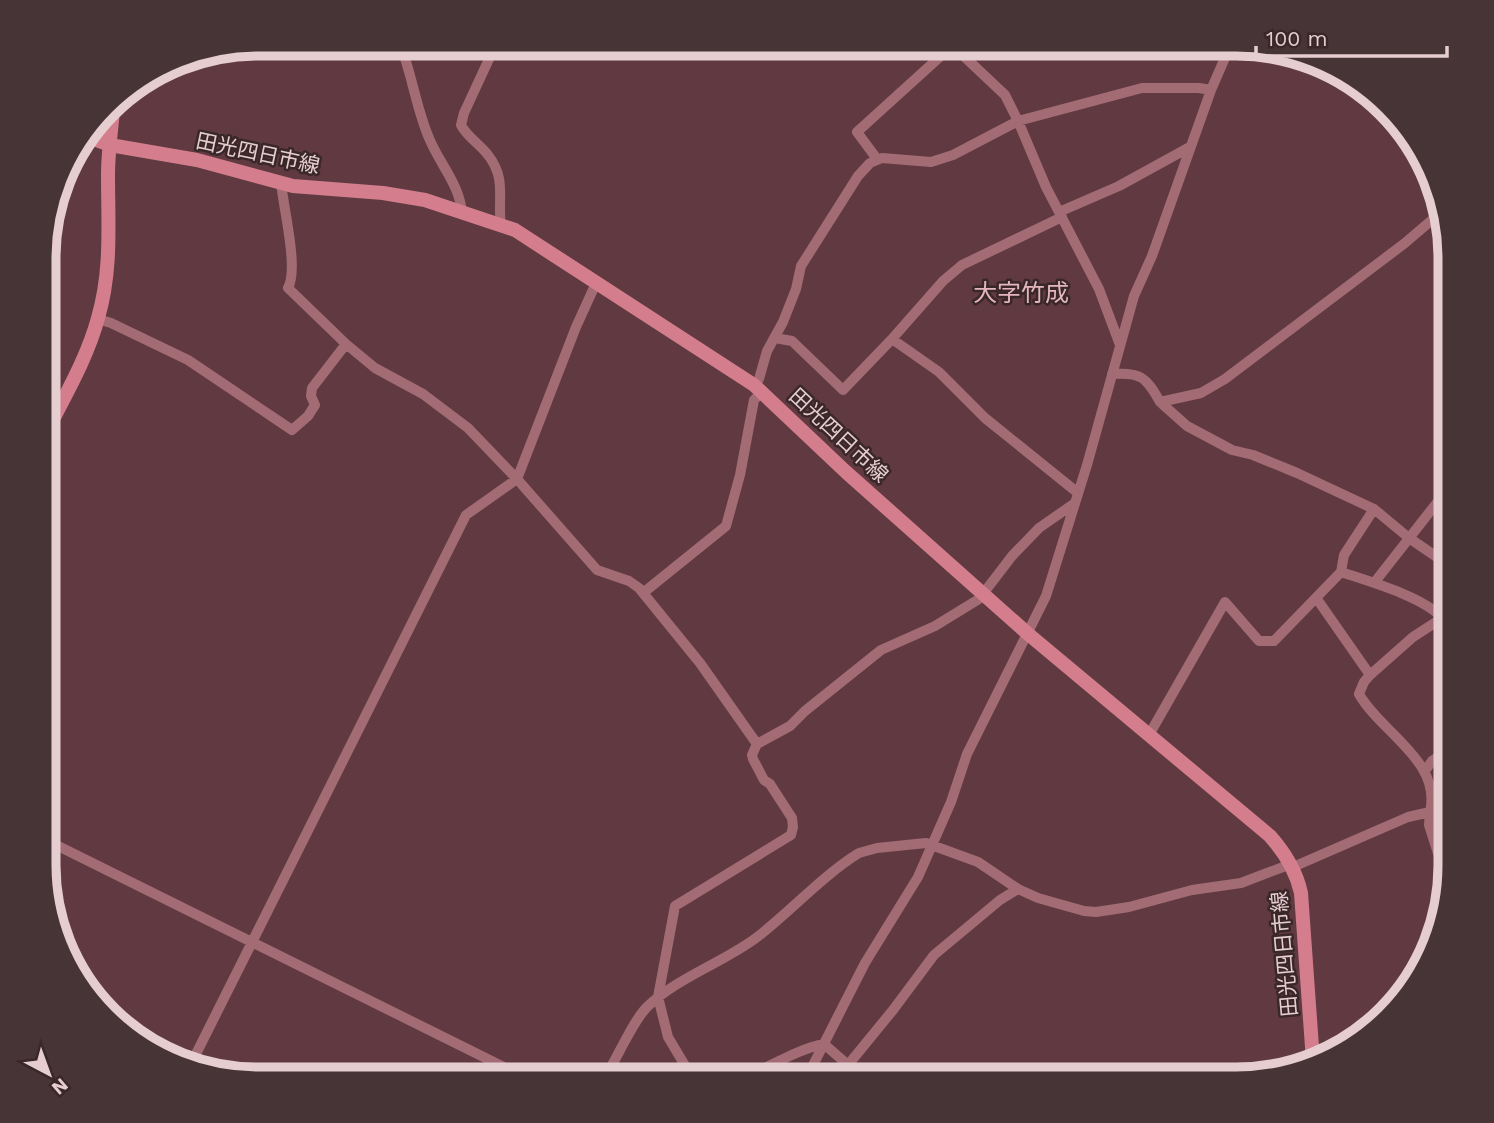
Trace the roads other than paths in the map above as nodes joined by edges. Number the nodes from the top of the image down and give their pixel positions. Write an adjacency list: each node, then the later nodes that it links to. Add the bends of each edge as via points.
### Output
1 (404, 56): 14 (street, via 425,129 461,200)
2 (489, 56): 17 (street, via 461,125 488,155 499,176)
3 (939, 56): 12 (street, via 857,132)
4 (964, 56): 8 (street, via 1004,95)
5 (1226, 56): 6 (street)
6 (1211, 90): 8 (street, via 1142,88); 11 (street)
7 (112, 119): 10 (main road)
8 (1018, 121): 12 (street, via 931,162); 15 (street)
9 (95, 140): 10 (main road, 田光四日市線)
10 (110, 145): 13 (main road, 田光四日市線, via 197,160); 19 (main road, via 109,255)
11 (1190, 147): 15 (street); 23 (street)
12 (877, 159): 20 (street, via 858,176 806,257)
13 (281, 182): 14 (main road, 田光四日市線, via 425,200); 22 (street, via 292,253 288,288)
14 (462, 213): 17 (main road, 田光四日市線)
15 (1060, 215): 21 (street, via 962,265); 23 (street, via 1099,289)
16 (1433, 219): 26 (street, via 1225,379 1201,393)
17 (501, 226): 18 (main road, 田光四日市線)
18 (597, 281): 25 (main road, 田光四日市線); 28 (street)
19 (98, 319): 22 (street, via 188,360 292,430 312,412 312,388); 27 (main road)
20 (775, 338): 21 (street, via 792,341 843,390); 25 (street)
21 (892, 339): 29 (street, via 939,372)
22 (346, 344): 28 (street, via 468,428)
23 (1120, 345): 24 (street)
24 (1112, 374): 26 (street, via 1132,373 1143,378); 29 (street)
25 (758, 388): 36 (street, via 726,526); 37 (main road, 田光四日市線)
26 (1160, 402): 31 (street, via 1187,426 1232,450 1286,468)
27 (56, 413)
28 (517, 479): 36 (street, via 597,569 629,581); 53 (street, via 466,515)
29 (1077, 498): 37 (street, via 1012,556); 41 (street, via 1046,596)
30 (1438, 501): 32 (street)
31 (1374, 509): 32 (street); 34 (street, via 1344,555)
32 (1409, 538): 33 (street); 35 (street)
33 (1438, 558)
34 (1341, 572): 35 (street); 38 (street)
35 (1374, 583): 39 (street)
36 (643, 593): 44 (street)
37 (984, 595): 41 (main road, 田光四日市線); 44 (street, via 935,626 881,650 790,726)
38 (1317, 598): 42 (street); 43 (street, via 1274,641 1259,640 1225,602)
39 (1438, 611)
40 (1438, 620): 42 (street)
41 (1027, 633): 43 (main road, 田光四日市線); 49 (street, via 967,754)
42 (1370, 675): 46 (street, via 1360,689 1362,698)
43 (1149, 735): 51 (main road, 田光四日市線, via 1270,836)
44 (757, 744): 54 (street, via 753,759 792,818 791,835 675,906)
45 (1438, 757): 46 (street)
46 (1425, 771): 47 (street, via 1433,801)
47 (1430, 812): 50 (street); 51 (street)
48 (56, 845): 53 (street)
49 (933, 846): 52 (street, via 978,862); 54 (street, via 919,842 859,853 757,937); 55 (street)
50 (1438, 853)
51 (1292, 865): 52 (street, via 1241,883 1105,911 1071,908); 56 (main road, 田光四日市線, via 1301,893)
52 (1017, 889): 58 (street, via 934,955)
53 (253, 943): 57 (street); 59 (street)
54 (658, 997): 60 (street, via 639,1016); 61 (street, via 668,1037)
55 (824, 1044): 58 (street); 62 (street, via 807,1047); 63 (street)
56 (1312, 1052)
57 (195, 1056)
58 (848, 1065)
59 (504, 1067)
60 (611, 1067)
61 (686, 1067)
62 (771, 1067)
63 (812, 1067)

